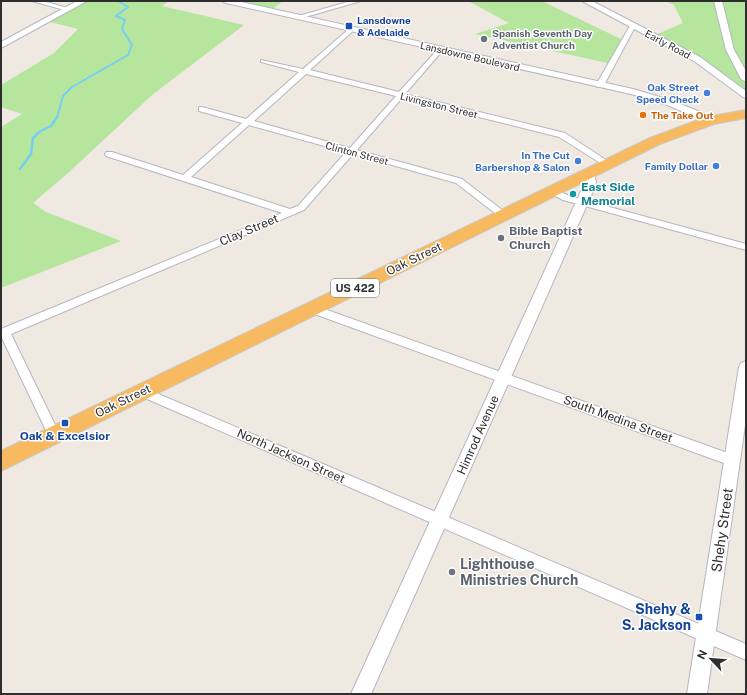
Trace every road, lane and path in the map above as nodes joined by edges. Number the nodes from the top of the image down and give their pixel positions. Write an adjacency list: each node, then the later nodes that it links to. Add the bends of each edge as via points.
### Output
1 (35, 1): 7 (street)
2 (226, 1): 8 (street, Lansdowne Boulevard)
3 (358, 1): 8 (street)
4 (586, 1): 9 (street, Early Road)
5 (718, 1): 15 (street, via 730,50)
6 (79, 3): 7 (street)
7 (68, 9): 11 (street)
8 (298, 17): 10 (street, Lansdowne Boulevard)
9 (633, 25): 16 (street); 18 (street, Early Road, via 697,59)
10 (352, 29): 12 (street, Lansdowne Boulevard); 14 (street)
11 (1, 45)
12 (441, 49): 16 (street, Lansdowne Boulevard); 17 (street, Clay Street)
13 (263, 61): 14 (street, Livingston Street)
14 (305, 71): 17 (street, Livingston Street); 22 (street)
15 (746, 79)
16 (600, 85): 21 (street, Lansdowne Boulevard, via 662,100)
17 (401, 95): 23 (street, Clay Street); 25 (street, Livingston Street, via 562,135)
18 (746, 95)
19 (202, 109): 22 (street, Clinton Street)
20 (746, 114): 21 (highway, Oak Street / US 422)
21 (711, 120): 25 (highway, Oak Street / US 422, via 667,136)
22 (247, 123): 23 (street, Clinton Street); 27 (street)
23 (352, 151): 30 (street, Clay Street, via 304,205); 31 (street, Clinton Street, via 459,181)
24 (109, 154): 27 (street)
25 (608, 164): 26 (highway, Oak Street / US 422)
26 (589, 174): 28 (highway, Oak Street / US 422); 29 (street, Himrod Avenue, via 588,189)
27 (185, 178): 30 (street)
28 (553, 191): 29 (street); 31 (highway, Oak Street / US 422)
29 (582, 202): 32 (street); 36 (street, Himrod Avenue)
30 (290, 212): 34 (street, Clay Street)
31 (504, 215): 33 (highway, Oak Street / US 422)
32 (746, 247)
33 (313, 309): 36 (street, South Medina Street); 37 (highway, Oak Street / US 422)
34 (3, 333): 38 (street)
35 (746, 374): 39 (street, Shehy Street)
36 (503, 378): 39 (street, South Medina Street); 41 (street, Himrod Avenue)
37 (142, 392): 38 (highway, Oak Street / US 422); 41 (street, North Jackson Street)
38 (54, 435): 40 (highway, Oak Street / US 422)
39 (732, 460): 42 (street, Shehy Street)
40 (1, 461)
41 (439, 521): 42 (street, North Jackson Street); 44 (street, Himrod Avenue)
42 (706, 635): 43 (street, North Jackson Street); 45 (street, Shehy Street)
43 (746, 652)
44 (361, 694)
45 (697, 694)

